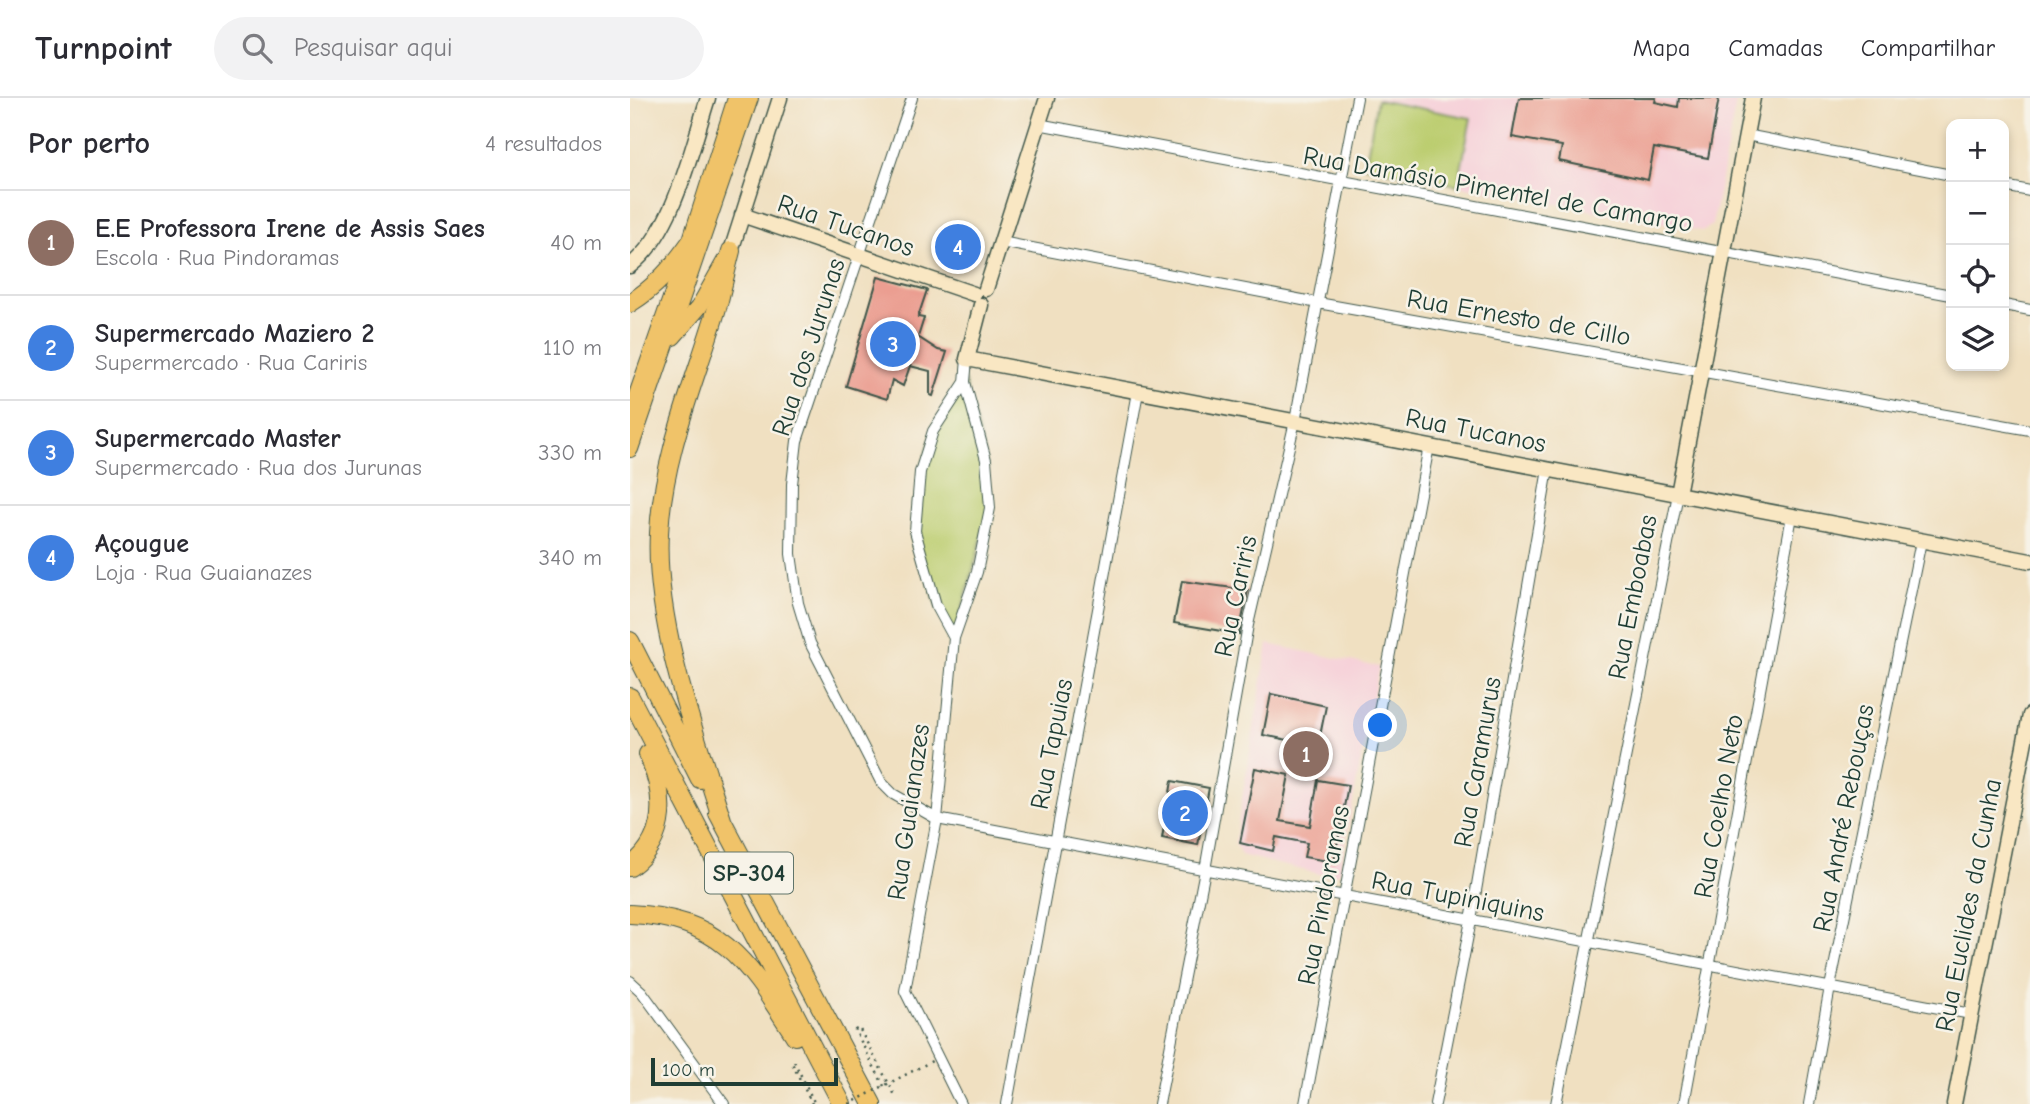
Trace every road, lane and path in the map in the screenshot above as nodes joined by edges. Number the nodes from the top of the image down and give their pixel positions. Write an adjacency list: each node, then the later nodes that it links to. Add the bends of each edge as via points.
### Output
1 (708, 98): 21 (street, via 665,224)
2 (736, 98): 17 (main road)
3 (750, 98): 28 (main road)
4 (780, 98): 15 (street)
5 (912, 98): 20 (street, Rua dos Jurunas)
6 (1047, 98): 9 (street)
7 (1357, 98): 12 (street, Rua Cariris)
8 (1753, 98): 10 (street, Rua Emboabas)
9 (1038, 124): 12 (street, Rua Damásio Pimentel de Camargo); 16 (street)
10 (1746, 135): 11 (street); 19 (street, Rua Emboabas)
11 (1946, 174)
12 (1341, 182): 19 (street, Rua Damásio Pimentel de Camargo); 25 (street, Rua Cariris)
13 (2009, 187): 14 (street)
14 (2030, 191)
15 (742, 215): 18 (street); 20 (street, Rua Tucanos)
16 (1001, 242): 23 (street); 25 (street, Rua Ernesto de Cillo)
17 (690, 243): 24 (highway, via 669,272); 33 (main road)
18 (730, 251): 28 (main road, via 699,307); 49 (highway, via 674,442 659,534 666,621)
19 (1725, 253): 22 (street, Rua Damásio Pimentel de Camargo); 30 (street, Rua Emboabas)
20 (861, 256): 23 (street, Rua Tucanos); 48 (street, Rua dos Jurunas, via 797,441 791,554 810,643 881,782)
21 (630, 266)
22 (1946, 294)
23 (981, 296): 29 (street)
24 (630, 303)
25 (1318, 303): 30 (street, Rua Ernesto de Cillo); 34 (street, Rua Cariris)
26 (2009, 306): 27 (street)
27 (2030, 310)
28 (667, 345): 37 (main road)
29 (967, 359): 31 (street, Rua Guaianazes); 32 (street, Rua Tucanos)
30 (1702, 370): 35 (street, Rua Ernesto de Cillo); 39 (street, Rua Emboabas)
31 (965, 382): 43 (street, Rua Guaianazes, via 986,460 990,508 977,572); 43 (street, Rua Guaianazes, via 933,431 920,472 915,531 936,605)
32 (1138, 392): 34 (street, Rua Tucanos); 50 (street, Rua Tapuias)
33 (630, 415)
34 (1295, 421): 36 (street, Rua Tucanos); 52 (street, Rua Cariris, via 1248,625)
35 (2030, 430)
36 (1429, 446): 38 (street, Rua Tucanos); 53 (street, Rua Pindoramas)
37 (630, 449)
38 (1548, 469): 39 (street, Rua Tucanos); 55 (street, Rua Caramurus)
39 (1678, 494): 40 (street, Rua Tucanos); 56 (street, Rua Emboabas)
40 (1792, 516): 41 (street, Rua Tucanos); 57 (street, Rua Coelho Neto)
41 (1921, 541): 42 (street, Rua Tucanos); 59 (street, Rua André Rebouças)
42 (2030, 561)
43 (954, 638): 48 (street, Rua Guaianazes)
44 (630, 641): 49 (highway, SP-304)
45 (630, 698): 66 (highway, SP-304)
46 (630, 712): 51 (highway, via 662,796 654,835)
47 (2030, 715): 60 (street, Rua Euclides da Cunha)
48 (937, 819): 50 (street, Rua Tupiniquins); 69 (street, Rua Guaianazes, via 905,991)
49 (723, 823): 68 (highway, SP-304)
50 (1054, 841): 52 (street, Rua Tupiniquins); 70 (street, Rua Tapuias)
51 (630, 867)
52 (1205, 870): 53 (street, Rua Tupiniquins); 71 (street, Rua Cariris)
53 (1344, 896): 55 (street, Rua Tupiniquins); 72 (street, Rua Pindoramas)
54 (630, 914): 66 (highway, via 701,929 728,946 752,970)
55 (1471, 920): 56 (street, Rua Tupiniquins); 73 (street, Rua Caramurus)
56 (1589, 942): 57 (street, Rua Tupiniquins); 74 (street, Rua Emboabas)
57 (1711, 965): 59 (street, Rua Tupiniquins); 75 (street, Rua Coelho Neto)
58 (630, 981): 64 (street)
59 (1830, 987): 60 (street, Rua Tupiniquins); 76 (street, Rua André Rebouças)
60 (1971, 1014): 77 (street, Rua Euclides da Cunha)
61 (932, 1061): 62 (path, bridge)
62 (884, 1086): 63 (path, via 855,1030 859,1027); 67 (path, bridge)
63 (896, 1097)
64 (724, 1104)
65 (813, 1104): 65 (path, via 794,1061 792,1063)
66 (841, 1104)
67 (849, 1104)
68 (872, 1104)
69 (961, 1104)
70 (1007, 1104)
71 (1159, 1104)
72 (1305, 1104)
73 (1435, 1104)
74 (1556, 1104)
75 (1684, 1104)
76 (1809, 1104)
77 (1954, 1104)

